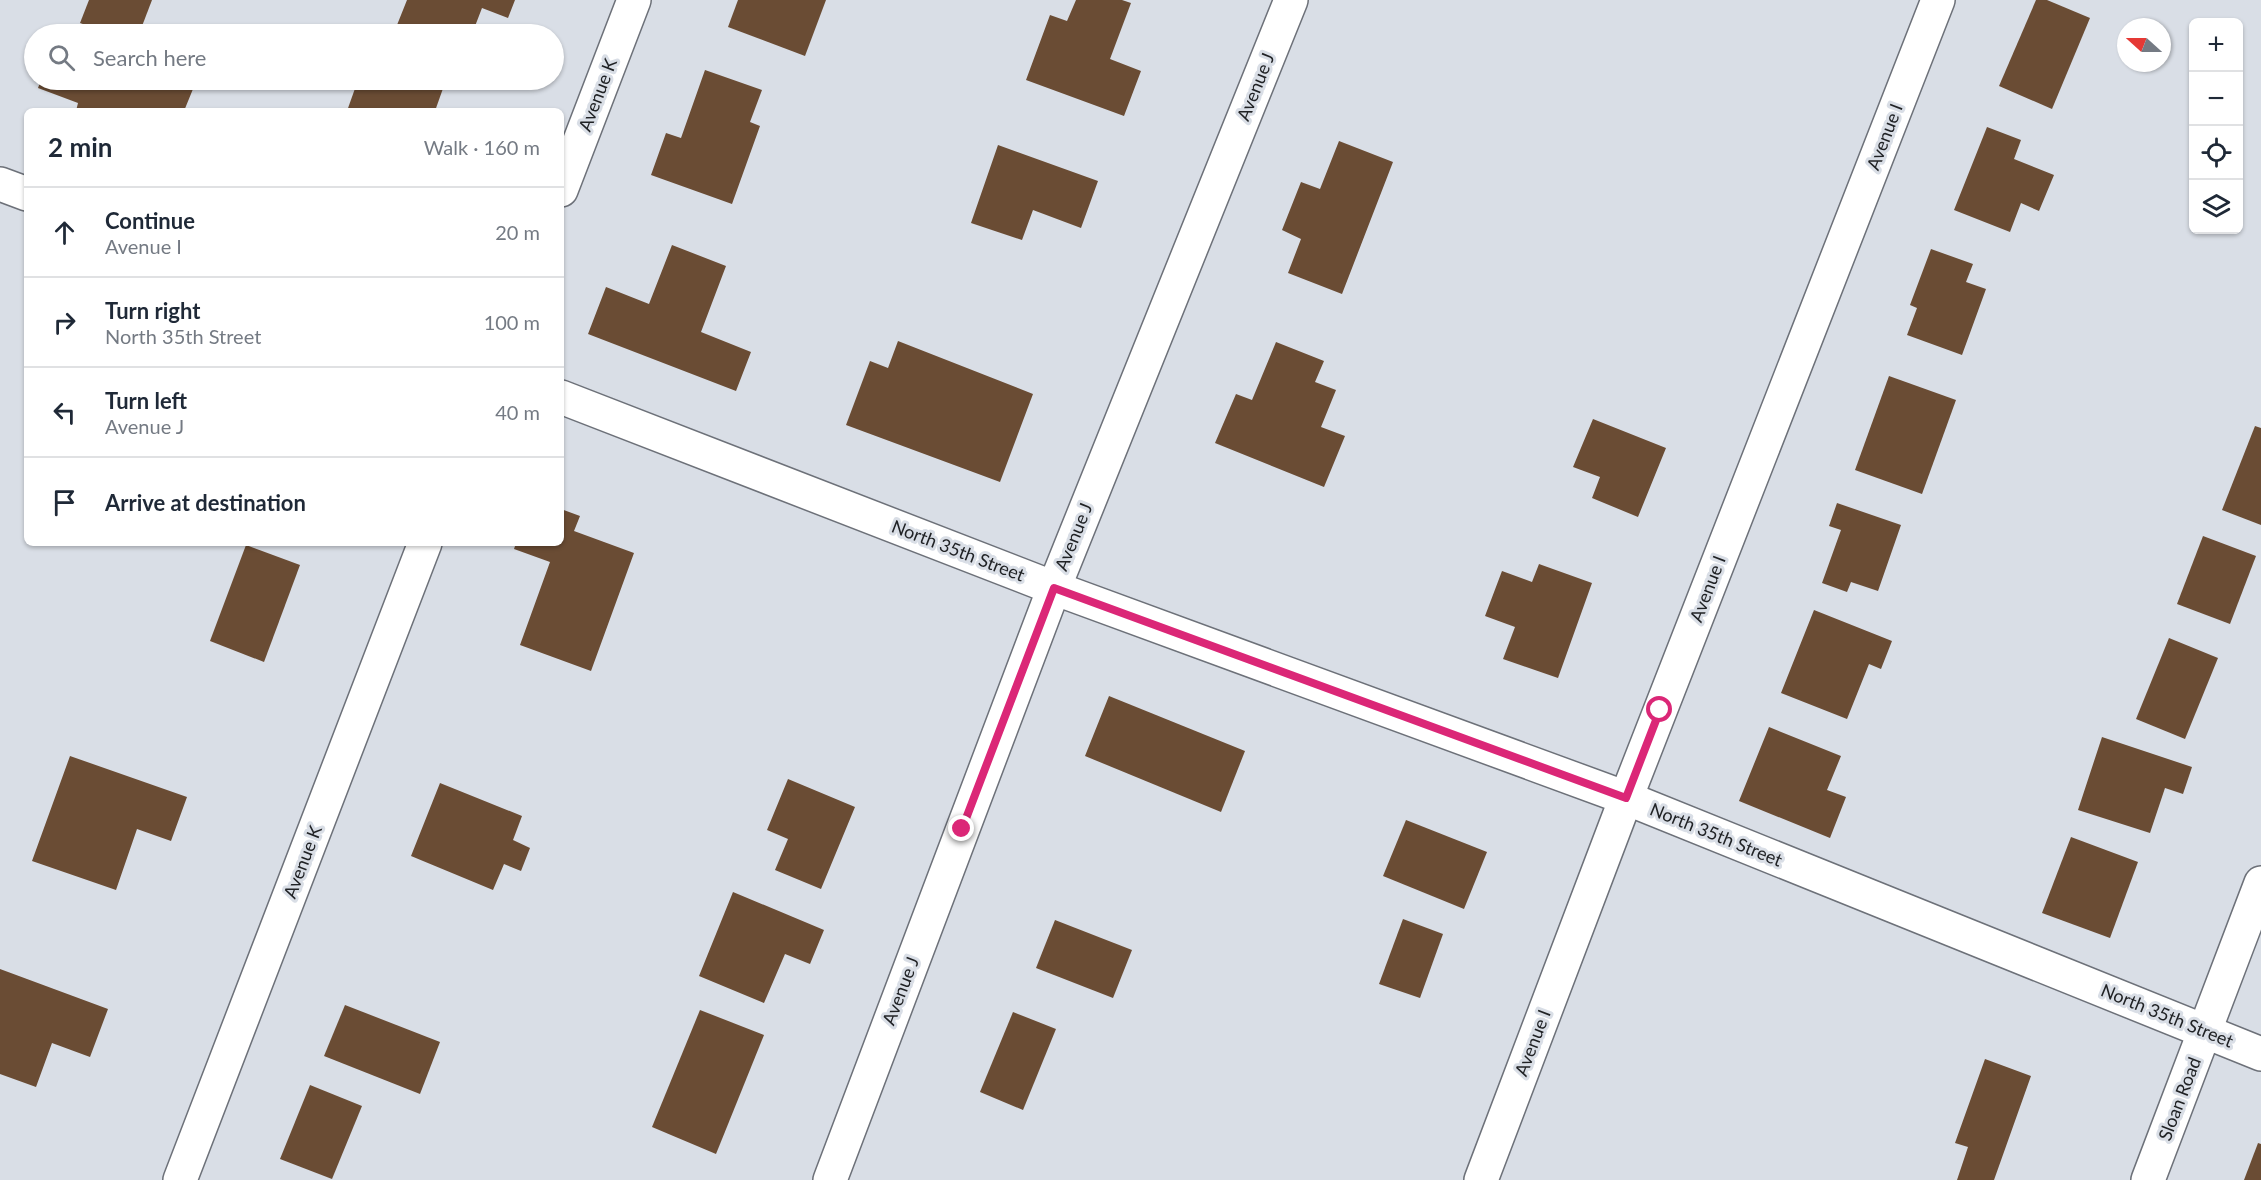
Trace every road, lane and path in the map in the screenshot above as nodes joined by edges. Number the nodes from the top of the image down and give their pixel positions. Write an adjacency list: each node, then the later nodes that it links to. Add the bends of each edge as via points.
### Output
1 (634, 0): 4 (street, Avenue K)
2 (1291, 0): 9 (street, Avenue J)
3 (1938, 0): 10 (street, Avenue I)
4 (564, 182)
5 (0, 184): 6 (street)
6 (24, 193)
7 (564, 398): 9 (street, North 35th Street)
8 (424, 546): 14 (street, Avenue K)
9 (1054, 588): 10 (street, North 35th Street); 15 (street, Avenue J)
10 (1626, 798): 12 (street, North 35th Street); 16 (street, Avenue I)
11 (2261, 883): 12 (street, Sloan Road)
12 (2206, 1031): 13 (street, North 35th Street); 17 (street, Sloan Road)
13 (2261, 1054)
14 (180, 1180)
15 (830, 1180)
16 (1481, 1180)
17 (2148, 1180)

